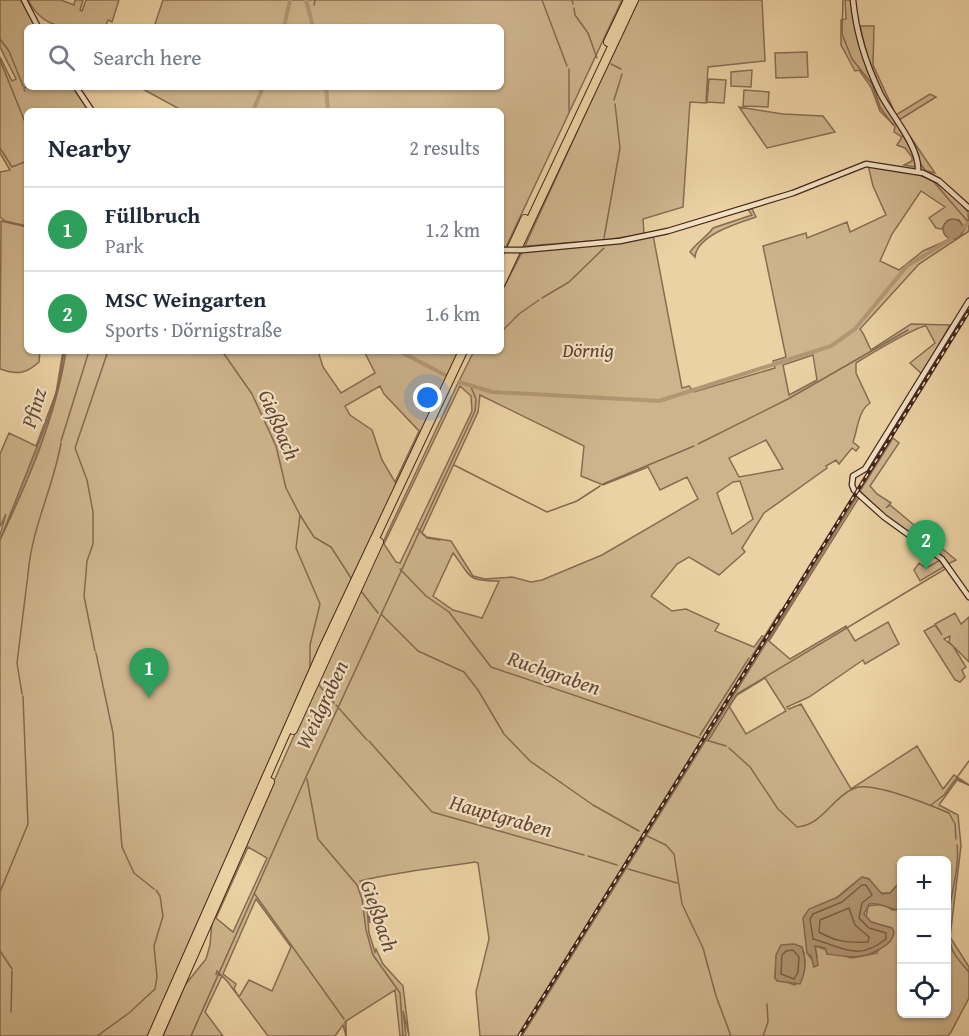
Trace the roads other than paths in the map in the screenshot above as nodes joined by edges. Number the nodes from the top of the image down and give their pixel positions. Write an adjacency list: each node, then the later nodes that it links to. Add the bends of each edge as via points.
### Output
1 (24, 0): 5 (main road)
2 (628, 0): 11 (highway)
3 (634, 0): 12 (highway)
4 (853, 0): 8 (main road, via 872,74 914,150)
5 (36, 24)
6 (78, 90): 7 (main road)
7 (90, 108)
8 (919, 171): 9 (main road, via 939,181); 10 (main road, bridge, via 862,165 795,192 668,231 620,241)
9 (969, 208)
10 (504, 250)
11 (504, 265)
12 (504, 277)
13 (969, 301): 16 (main road, via 865,469 852,477 854,489 884,517 942,559)
14 (462, 354): 21 (highway, via 322,651)
15 (468, 354): 17 (highway, via 320,668)
16 (969, 597)
17 (212, 913): 18 (highway); 20 (highway)
18 (210, 933)
19 (191, 975): 20 (highway)
20 (178, 991): 22 (highway)
21 (152, 1036)
22 (159, 1036)

